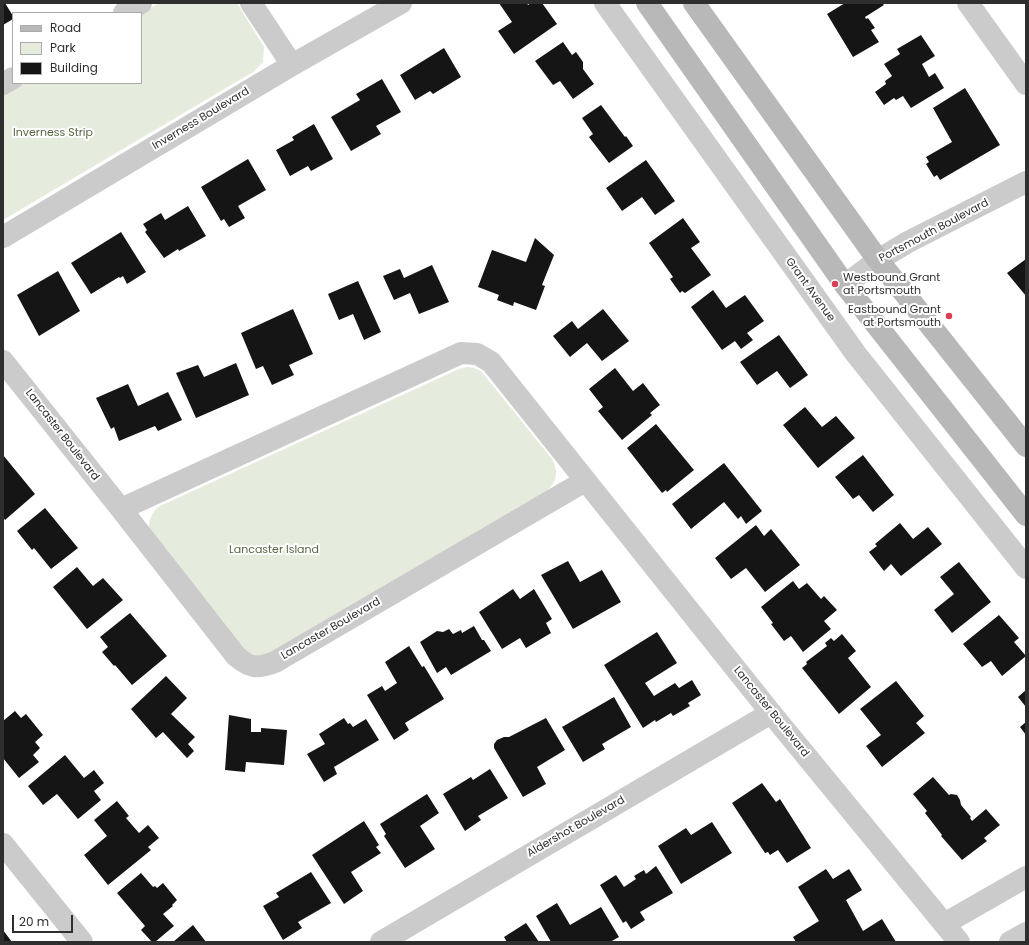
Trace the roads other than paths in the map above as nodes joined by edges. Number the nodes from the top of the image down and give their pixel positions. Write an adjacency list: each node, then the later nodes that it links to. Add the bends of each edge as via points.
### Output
1 (141, 3): 8 (street)
2 (251, 3): 9 (street)
3 (401, 3): 9 (street, Inverness Boulevard)
4 (605, 3): 22 (street, Grant Avenue, via 856,354)
5 (647, 3): 16 (main road)
6 (694, 3): 15 (main road)
7 (968, 3): 12 (street)
8 (126, 12)
9 (292, 65): 14 (street, Inverness Boulevard)
10 (12, 79): 11 (street)
11 (3, 84)
12 (1026, 84)
13 (1026, 182): 15 (street, Portsmouth Boulevard)
14 (3, 237)
15 (878, 260): 16 (street, Portsmouth Boulevard); 18 (main road)
16 (845, 285): 21 (main road)
17 (3, 361): 20 (street, Lancaster Boulevard)
18 (1026, 446)
19 (585, 481): 20 (street, Lancaster Boulevard, via 491,362 477,354 461,353); 20 (street, Lancaster Boulevard, via 275,662 254,667 236,656); 23 (street, Lancaster Boulevard)
20 (121, 510)
21 (1026, 515)
22 (1026, 568)
23 (771, 713): 26 (street, Lancaster Boulevard); 29 (street, Aldershot Boulevard)
24 (3, 844): 28 (street)
25 (1026, 877): 26 (street)
26 (944, 924): 30 (street, Lancaster Boulevard)
27 (1026, 933): 31 (street)
28 (82, 942)
29 (381, 942)
30 (959, 942)
31 (1010, 942)

